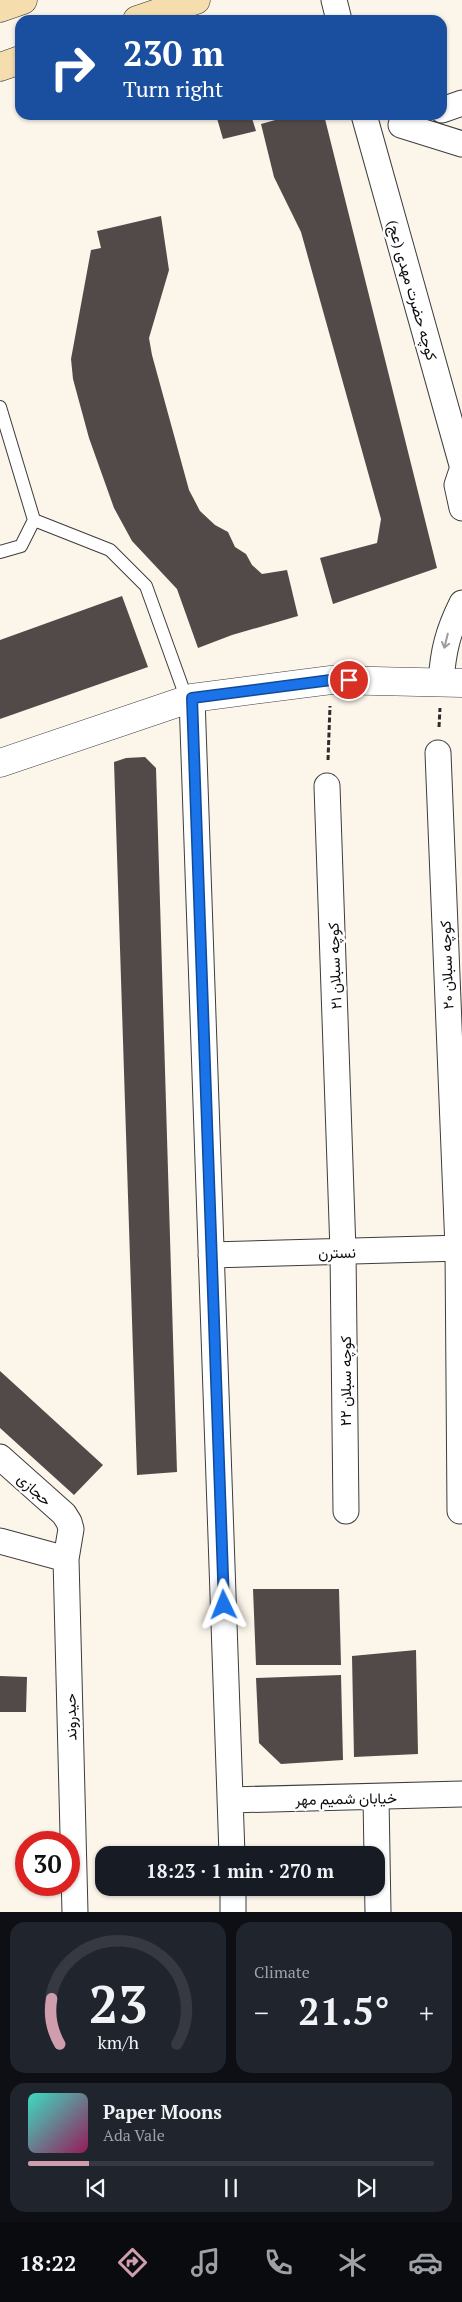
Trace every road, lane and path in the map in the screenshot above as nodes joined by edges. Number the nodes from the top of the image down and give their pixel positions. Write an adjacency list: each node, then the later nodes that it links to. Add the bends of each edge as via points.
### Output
1 (23, 0): 4 (main road)
2 (196, 0): 5 (main road)
3 (334, 0): 6 (street)
4 (0, 8)
5 (152, 15)
6 (338, 15)
7 (15, 62): 8 (main road)
8 (0, 66)
9 (462, 103): 10 (street)
10 (447, 108)
11 (415, 120): 13 (street)
12 (366, 123): 13 (street); 16 (street, کوچه حضرت مهدی (عج))
13 (401, 125): 14 (street)
14 (462, 144)
15 (0, 407): 19 (lane)
16 (462, 464)
17 (462, 470): 18 (street, via 457,485)
18 (462, 508)
19 (34, 520): 20 (lane, via 21,546); 24 (lane, via 110,550 146,586)
20 (0, 552)
21 (462, 603): 23 (street, one-way to 23, via 449,628 443,654)
22 (331, 680): 23 (street); 24 (street); 27 (path)
23 (451, 682): 25 (path)
24 (190, 699): 26 (street); 30 (street)
25 (438, 753): 28 (street, کوچه سبلان ۲۰)
26 (0, 763)
27 (327, 786): 29 (street, کوچه سبلان ۲۱)
28 (460, 1248): 29 (street, نسترن); 33 (street, کوچه سبلان ۲۰)
29 (344, 1251): 30 (street, نسترن); 32 (street, کوچه سبلان ۲۲)
30 (212, 1254): 39 (street)
31 (0, 1457): 34 (street, حجازی)
32 (346, 1511)
33 (460, 1511)
34 (69, 1522): 36 (street, حیدروند, via 71,1529)
35 (0, 1541): 36 (street)
36 (66, 1559): 42 (street, حیدروند)
37 (462, 1794): 38 (street, خیابان شمیم مهر)
38 (376, 1798): 39 (street, خیابان شمیم مهر); 44 (street)
39 (230, 1800): 40 (street)
40 (232, 1846)
41 (233, 1896): 43 (street)
42 (75, 1912)
43 (233, 1912)
44 (378, 1912)

